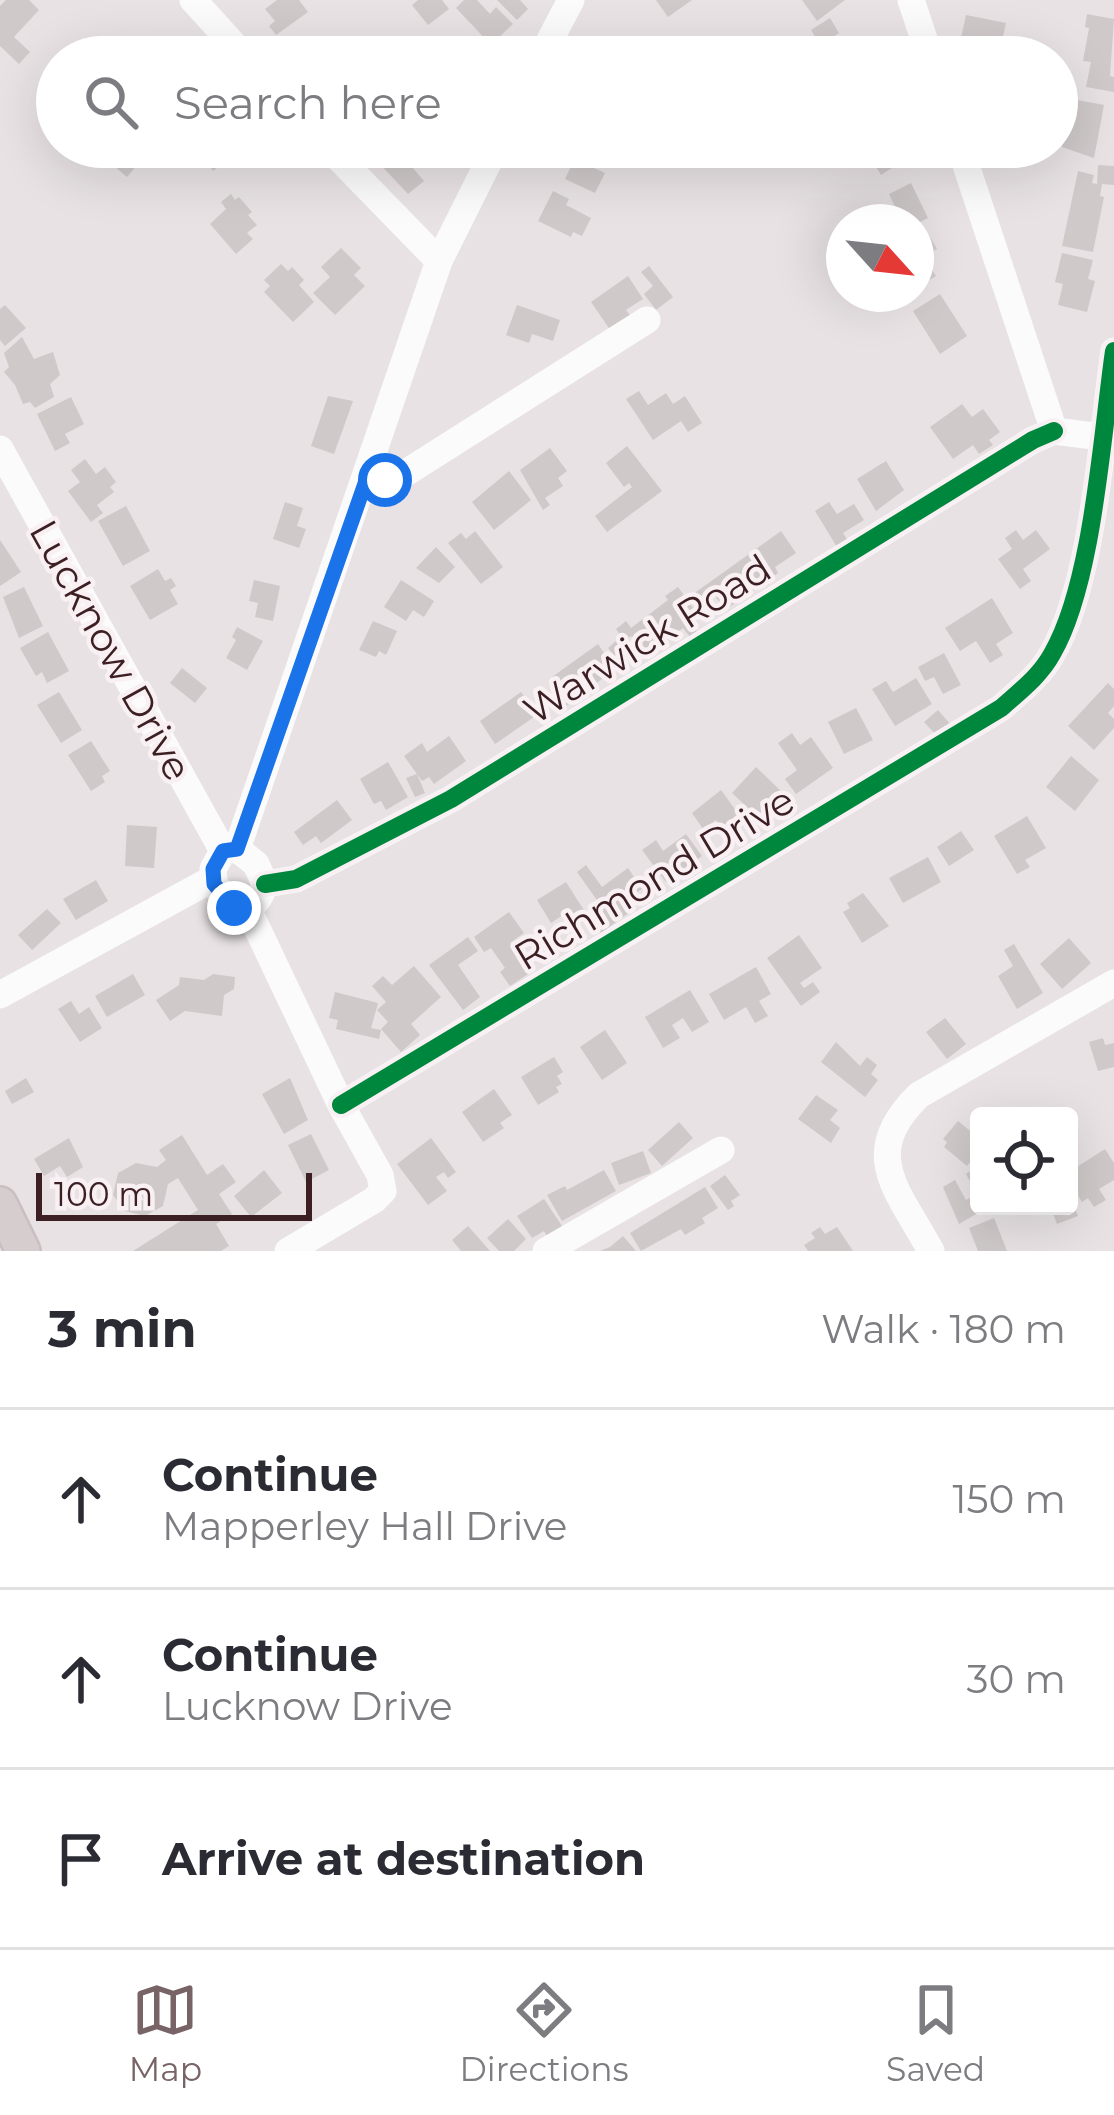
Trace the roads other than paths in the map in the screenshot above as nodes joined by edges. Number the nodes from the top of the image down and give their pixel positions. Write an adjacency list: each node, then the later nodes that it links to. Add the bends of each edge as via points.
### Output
1 (194, 0): 4 (street)
2 (571, 0): 5 (street)
3 (911, 0): 6 (street)
4 (226, 36)
5 (553, 36)
6 (923, 36)
7 (348, 168): 10 (street)
8 (486, 168): 10 (street)
9 (967, 168): 13 (street)
10 (439, 261): 16 (street)
11 (647, 320): 16 (street, via 404,474)
12 (1114, 351): 14 (street, Richmond Drive)
13 (1054, 431): 14 (street); 18 (street, Warwick Road, via 451,799 296,879)
14 (1102, 437): 22 (street, Richmond Drive, via 1081,574 1069,617 1036,678 1001,708)
15 (0, 448): 17 (street, Lucknow Drive)
16 (368, 475): 17 (street)
17 (224, 859): 18 (street, Lucknow Drive, via 256,864); 19 (street, Lucknow Drive, via 224,900); 21 (street)
18 (265, 884): 19 (street)
19 (248, 909): 22 (street, Lucknow Drive)
20 (1114, 983): 28 (street, via 919,1095 897,1117 886,1160)
21 (0, 995)
22 (341, 1105): 26 (street, Lucknow Drive, via 383,1191)
23 (721, 1150): 27 (street)
24 (0, 1204): 25 (main road)
25 (23, 1251)
26 (288, 1251)
27 (545, 1251)
28 (931, 1251)

